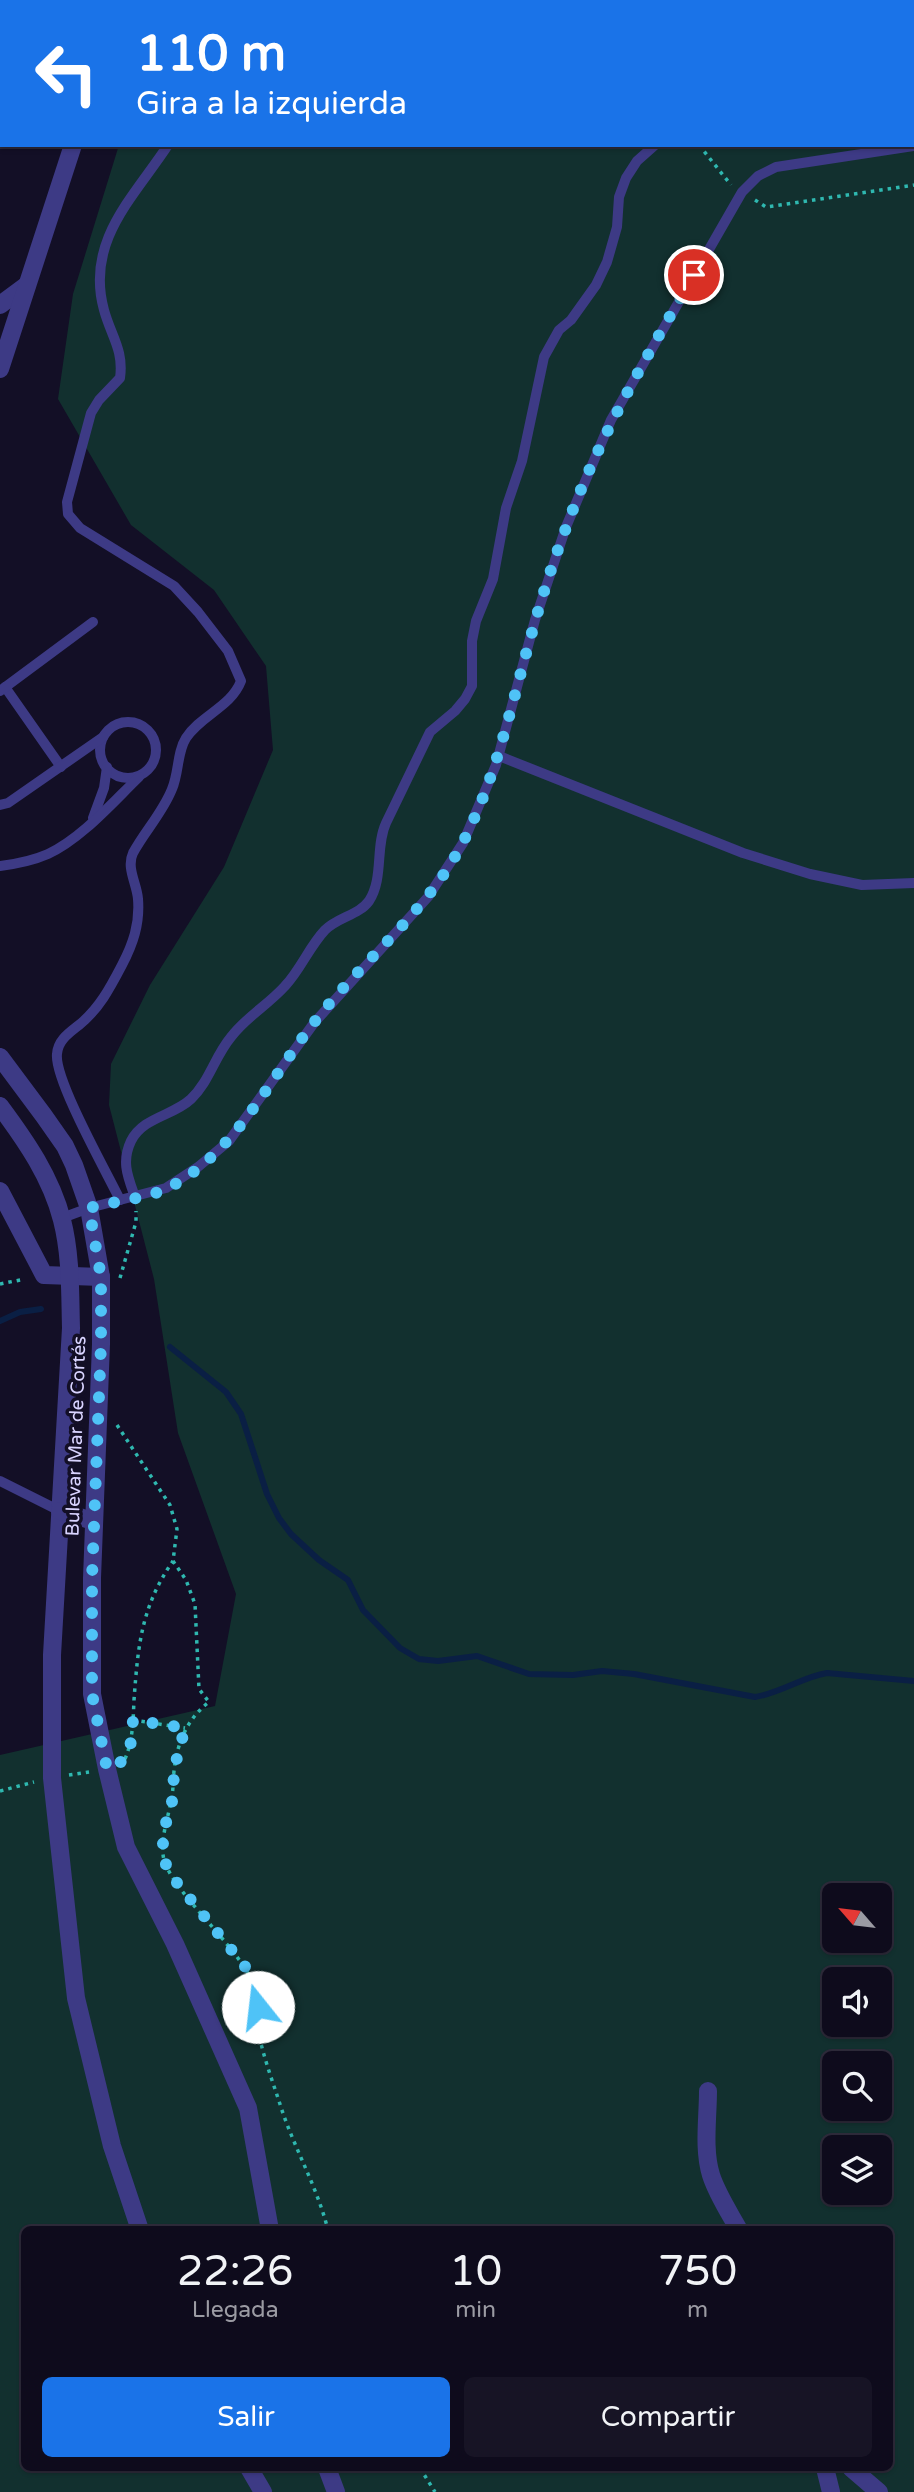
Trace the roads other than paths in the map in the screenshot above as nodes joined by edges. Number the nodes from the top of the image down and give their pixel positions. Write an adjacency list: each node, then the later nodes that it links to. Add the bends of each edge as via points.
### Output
1 (72, 147): 5 (street)
2 (166, 147): 23 (lane, via 132,193 102,258 99,284 121,354 120,378 91,413 66,502 68,514 80,528 174,586 228,651 241,681 234,696 194,728 183,743 171,791 132,855 138,896 133,944 105,996 61,1041 56,1054 61,1079)
3 (653, 147): 22 (lane, via 626,178 617,227 596,285 559,330 544,357 522,461 506,508 494,579 476,621 472,685 455,711 430,732 382,831 373,893 360,909 327,928 286,985 231,1036 195,1095 138,1131 124,1166)
4 (907, 147): 11 (lane, via 776,167 741,192 611,420 566,527 535,620)
5 (27, 285): 6 (street); 7 (street)
6 (0, 305)
7 (0, 369)
8 (93, 622): 9 (lane)
9 (3, 689): 12 (lane)
10 (103, 737): 12 (lane); 13 (lane, via 101,754); 14 (lane, via 124,722 148,730 156,754)
11 (499, 757): 18 (lane, via 743,853 810,874 862,885); 22 (lane, via 463,843 428,897 314,1023 229,1141 166,1188)
12 (61, 767): 15 (lane)
13 (107, 767): 14 (lane, via 124,778); 16 (lane)
14 (141, 775): 16 (lane)
15 (0, 805)
16 (92, 821): 17 (lane, via 49,854)
17 (0, 866)
18 (914, 883)
19 (0, 1057): 24 (street, Bulevar Mar de Cortés, via 65,1146)
20 (0, 1106): 25 (street, via 47,1178)
21 (0, 1191): 26 (street, via 44,1275)
22 (135, 1197): 23 (lane)
23 (120, 1200): 24 (lane)
24 (89, 1208): 25 (lane); 27 (street, Bulevar Mar de Cortés)
25 (62, 1218): 26 (street)
26 (70, 1276): 27 (street); 29 (street)
27 (101, 1277): 30 (street, Bulevar Mar de Cortés)
28 (0, 1481): 29 (lane)
29 (60, 1511): 30 (street); 32 (street, via 52,1655 52,1778 76,1998 112,2146)
30 (93, 1521): 33 (street, Bulevar Mar de Cortés, via 92,1694 126,1847 248,2108)
31 (708, 2091): 34 (street, via 710,2173)
32 (139, 2226)
33 (269, 2226)
34 (737, 2226)
35 (251, 2471): 39 (street)
36 (328, 2471): 40 (street)
37 (826, 2471): 41 (street)
38 (854, 2471): 42 (street)
39 (263, 2492)
40 (336, 2492)
41 (831, 2492)
42 (879, 2492)

